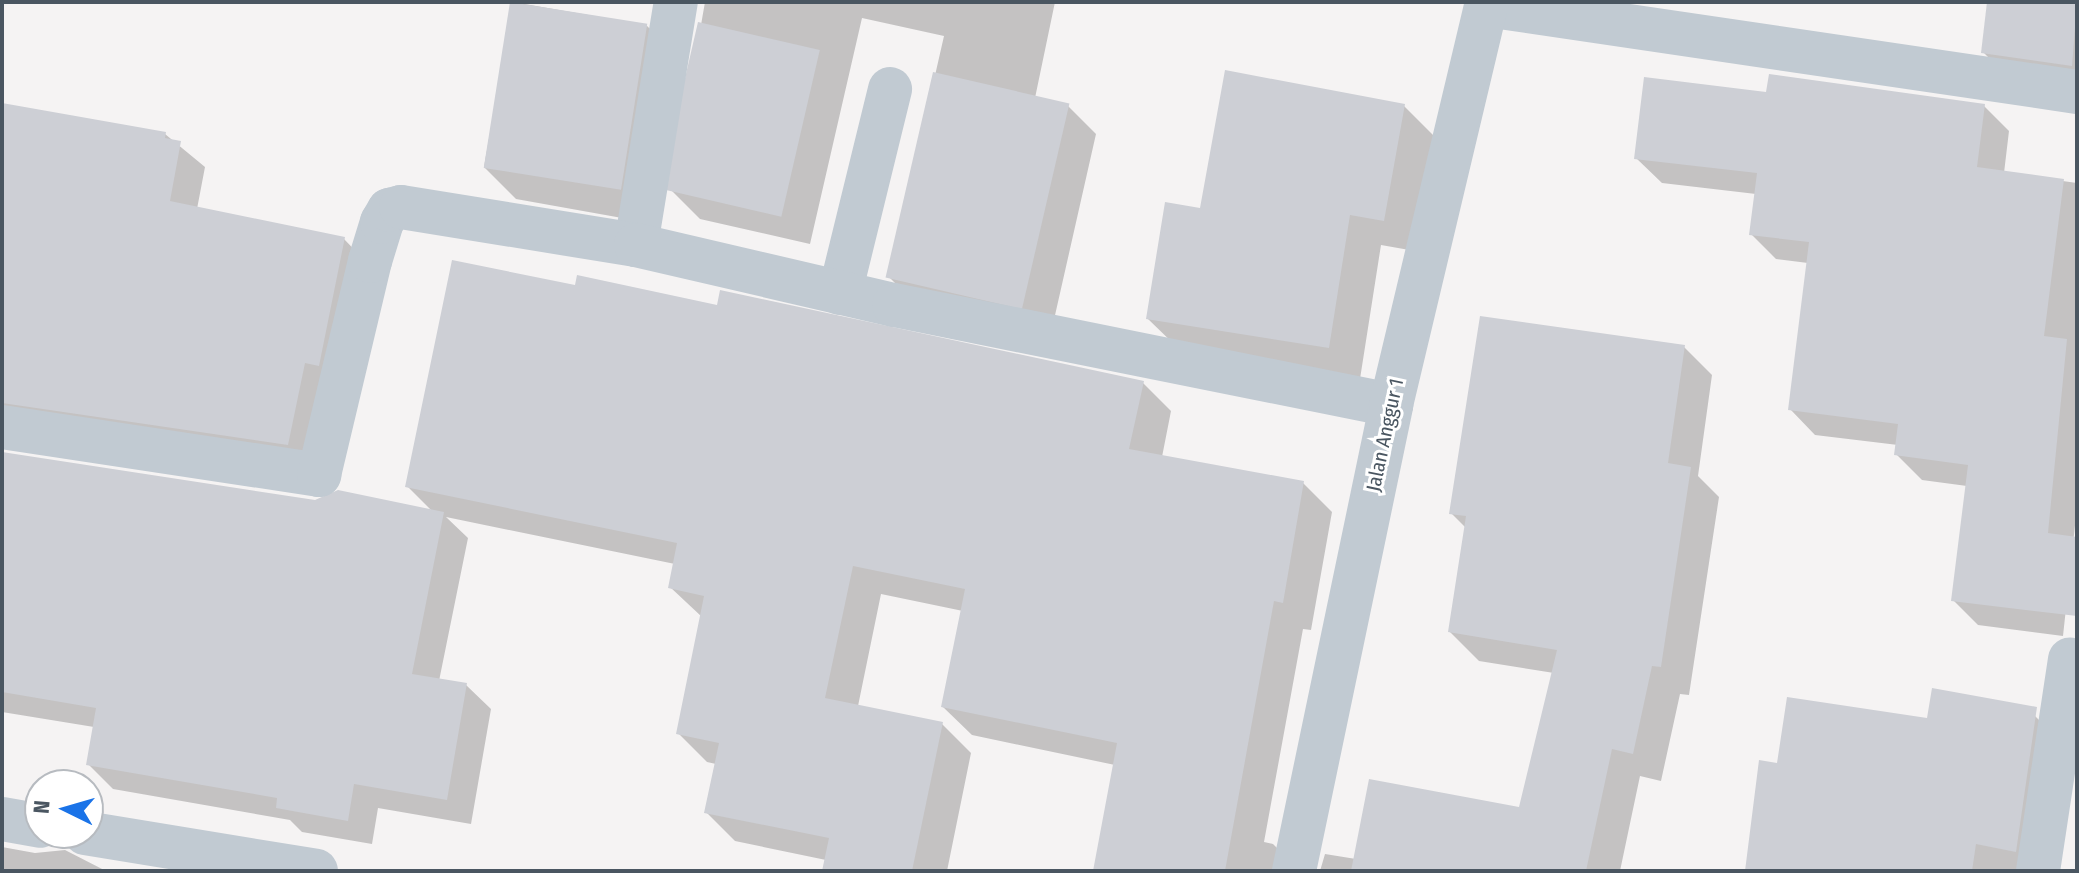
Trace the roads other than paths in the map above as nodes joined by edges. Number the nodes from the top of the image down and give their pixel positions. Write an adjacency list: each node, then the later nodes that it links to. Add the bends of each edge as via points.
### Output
1 (676, 2): 5 (street)
2 (1487, 4): 4 (street); 7 (street, Jalan Anggur 1)
3 (890, 89): 6 (street)
4 (2077, 92)
5 (636, 245): 6 (street); 8 (street, via 492,219 401,207 389,210 370,261 319,475)
6 (840, 293): 7 (street)
7 (1391, 405): 14 (street, Jalan Anggur 1)
8 (2, 427)
9 (2070, 659): 15 (street)
10 (2, 819): 11 (street)
11 (24, 823)
12 (104, 836): 13 (street)
13 (316, 871)
14 (1294, 871)
15 (2038, 871)

